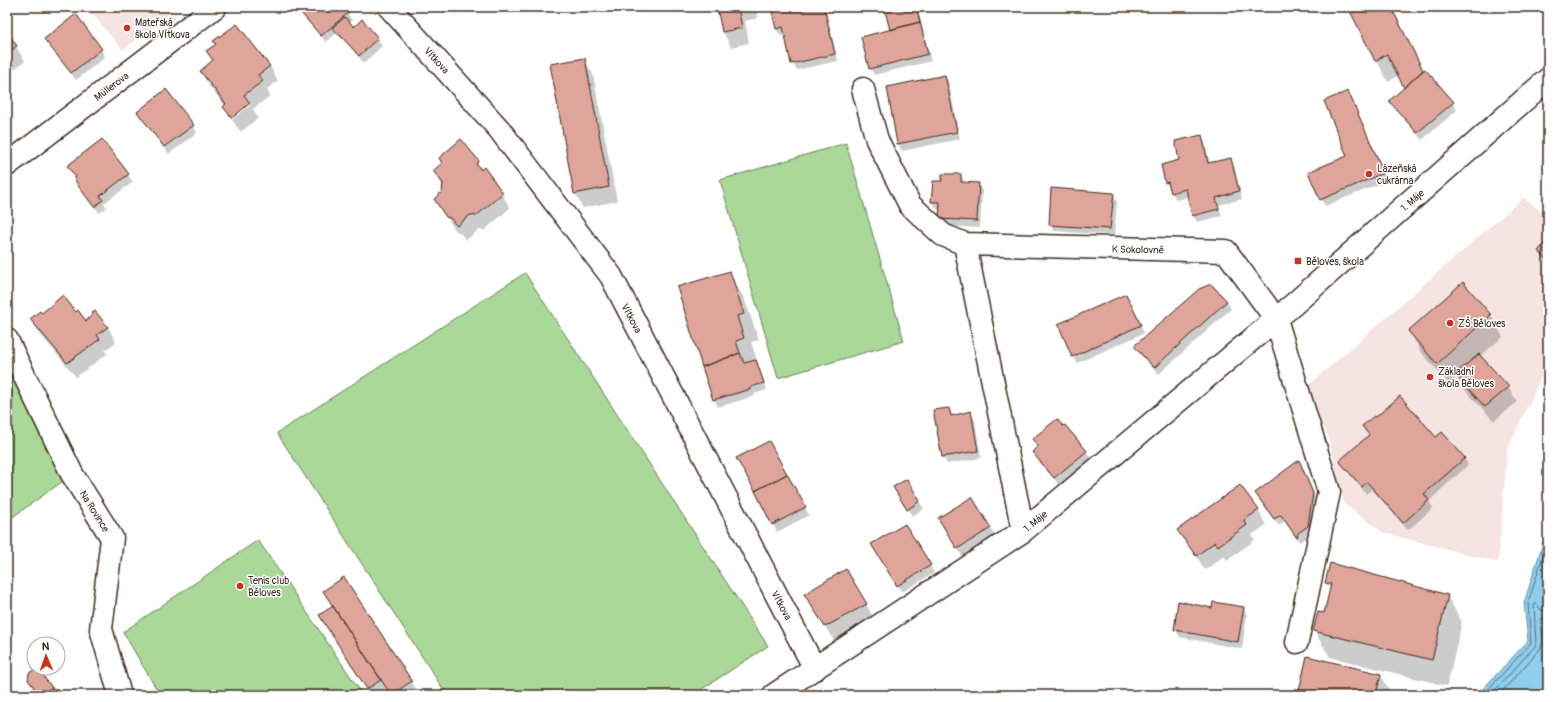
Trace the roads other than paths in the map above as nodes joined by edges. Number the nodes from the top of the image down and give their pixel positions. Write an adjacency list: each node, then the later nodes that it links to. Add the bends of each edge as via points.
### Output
1 (215, 7): 5 (street, Müllerova)
2 (389, 7): 11 (street, Vítkova, via 499,129 611,276)
3 (1548, 79): 7 (street, 1. Máje)
4 (863, 89): 6 (street, K Sokolovně, via 877,140 910,205 943,235)
5 (7, 165)
6 (965, 244): 7 (street, K Sokolovně, via 1226,251); 9 (street)
7 (1276, 319): 9 (street, 1. Máje); 10 (street, via 1329,492)
8 (7, 340): 12 (street, Na Rovince, via 72,474 112,538 101,629)
9 (1023, 531): 11 (street, 1. Máje)
10 (1297, 642)
11 (815, 669): 13 (street, 1. Máje)
12 (120, 695)
13 (774, 695)

